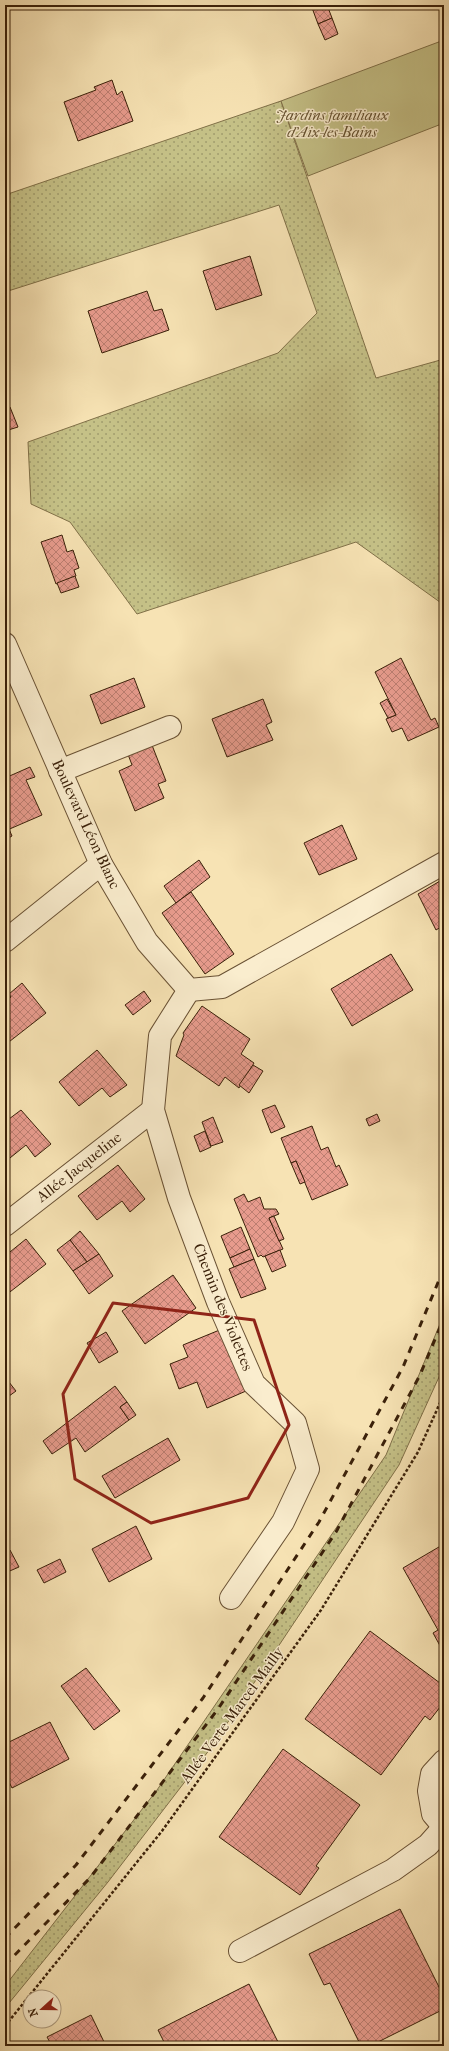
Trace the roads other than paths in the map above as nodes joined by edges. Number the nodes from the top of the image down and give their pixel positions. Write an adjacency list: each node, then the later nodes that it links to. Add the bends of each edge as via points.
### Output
1 (5, 644): 3 (street, Boulevard Léon Blanc)
2 (170, 727): 3 (street)
3 (60, 771): 5 (street, Boulevard Léon Blanc)
4 (444, 863): 7 (street, via 222,987)
5 (101, 864): 6 (street); 7 (street, Boulevard Léon Blanc, via 147,942)
6 (5, 941)
7 (189, 990): 8 (street, Chemin des Violettes, via 160,1036)
8 (153, 1110): 9 (street, Allée Jacqueline); 10 (street, Chemin des Violettes, via 179,1198 218,1302 254,1384 294,1423 308,1469 283,1522)
9 (5, 1225)
10 (231, 1598)
11 (444, 1761): 12 (street, via 432,1774 429,1791 433,1814)
12 (444, 1827): 13 (street, via 428,1845 393,1870)
13 (240, 1951)

